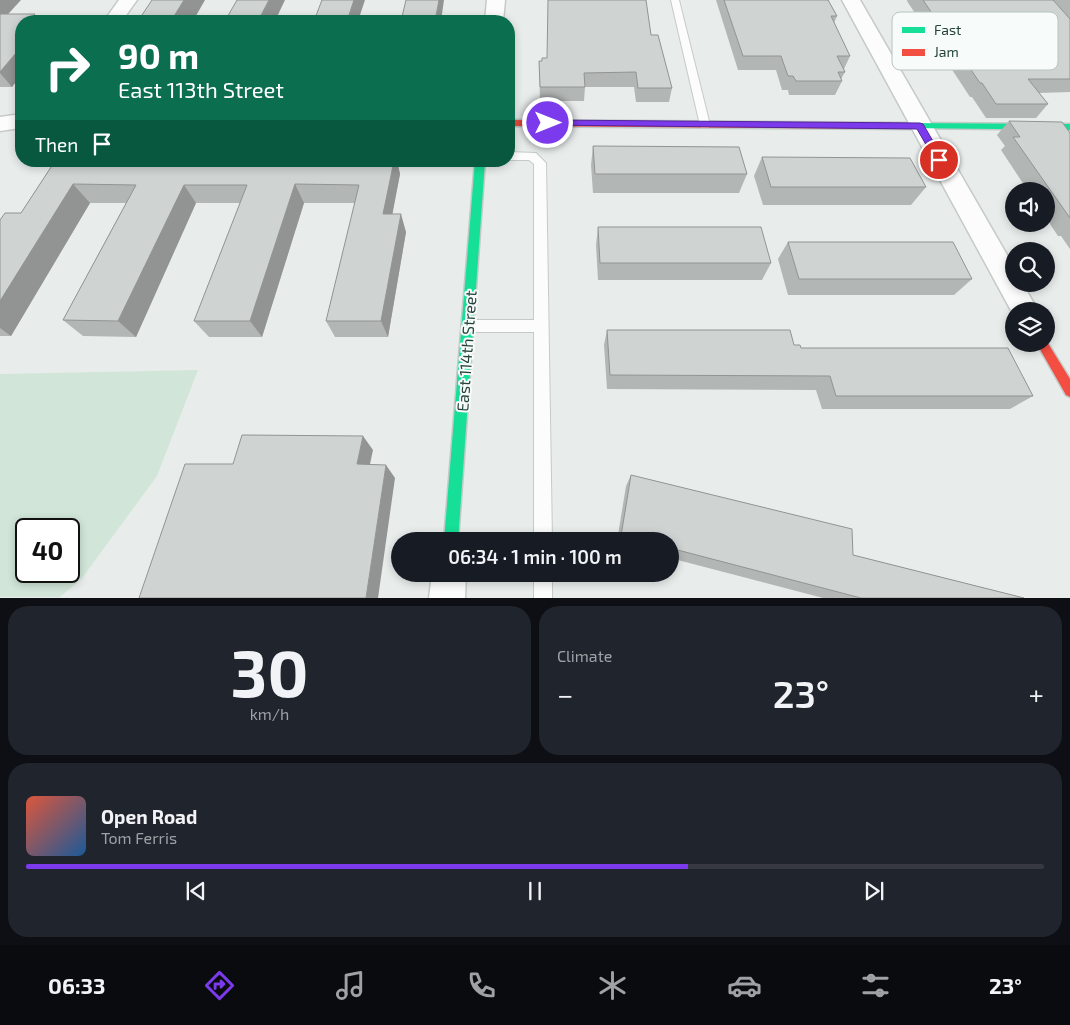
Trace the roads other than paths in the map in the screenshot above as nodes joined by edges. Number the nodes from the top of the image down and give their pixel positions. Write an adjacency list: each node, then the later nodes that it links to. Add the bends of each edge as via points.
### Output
1 (128, 0): 5 (street)
2 (496, 0): 6 (street)
3 (675, 0): 10 (lane)
4 (850, 0): 11 (street)
5 (117, 15)
6 (495, 15)
7 (15, 122): 9 (street)
8 (515, 123): 10 (street)
9 (0, 124)
10 (705, 125): 11 (street)
11 (920, 126): 12 (street); 15 (street)
12 (1070, 127)
13 (515, 156): 17 (lane, via 532,156 540,163)
14 (480, 167): 16 (street, East 114th Street)
15 (1020, 302)
16 (468, 326): 17 (lane); 20 (street, East 114th Street)
17 (541, 326): 21 (lane)
18 (1048, 352): 19 (street)
19 (1070, 391)
20 (452, 532)
21 (543, 532)
22 (448, 582): 24 (street)
23 (543, 582): 25 (lane)
24 (447, 598)
25 (543, 598)

